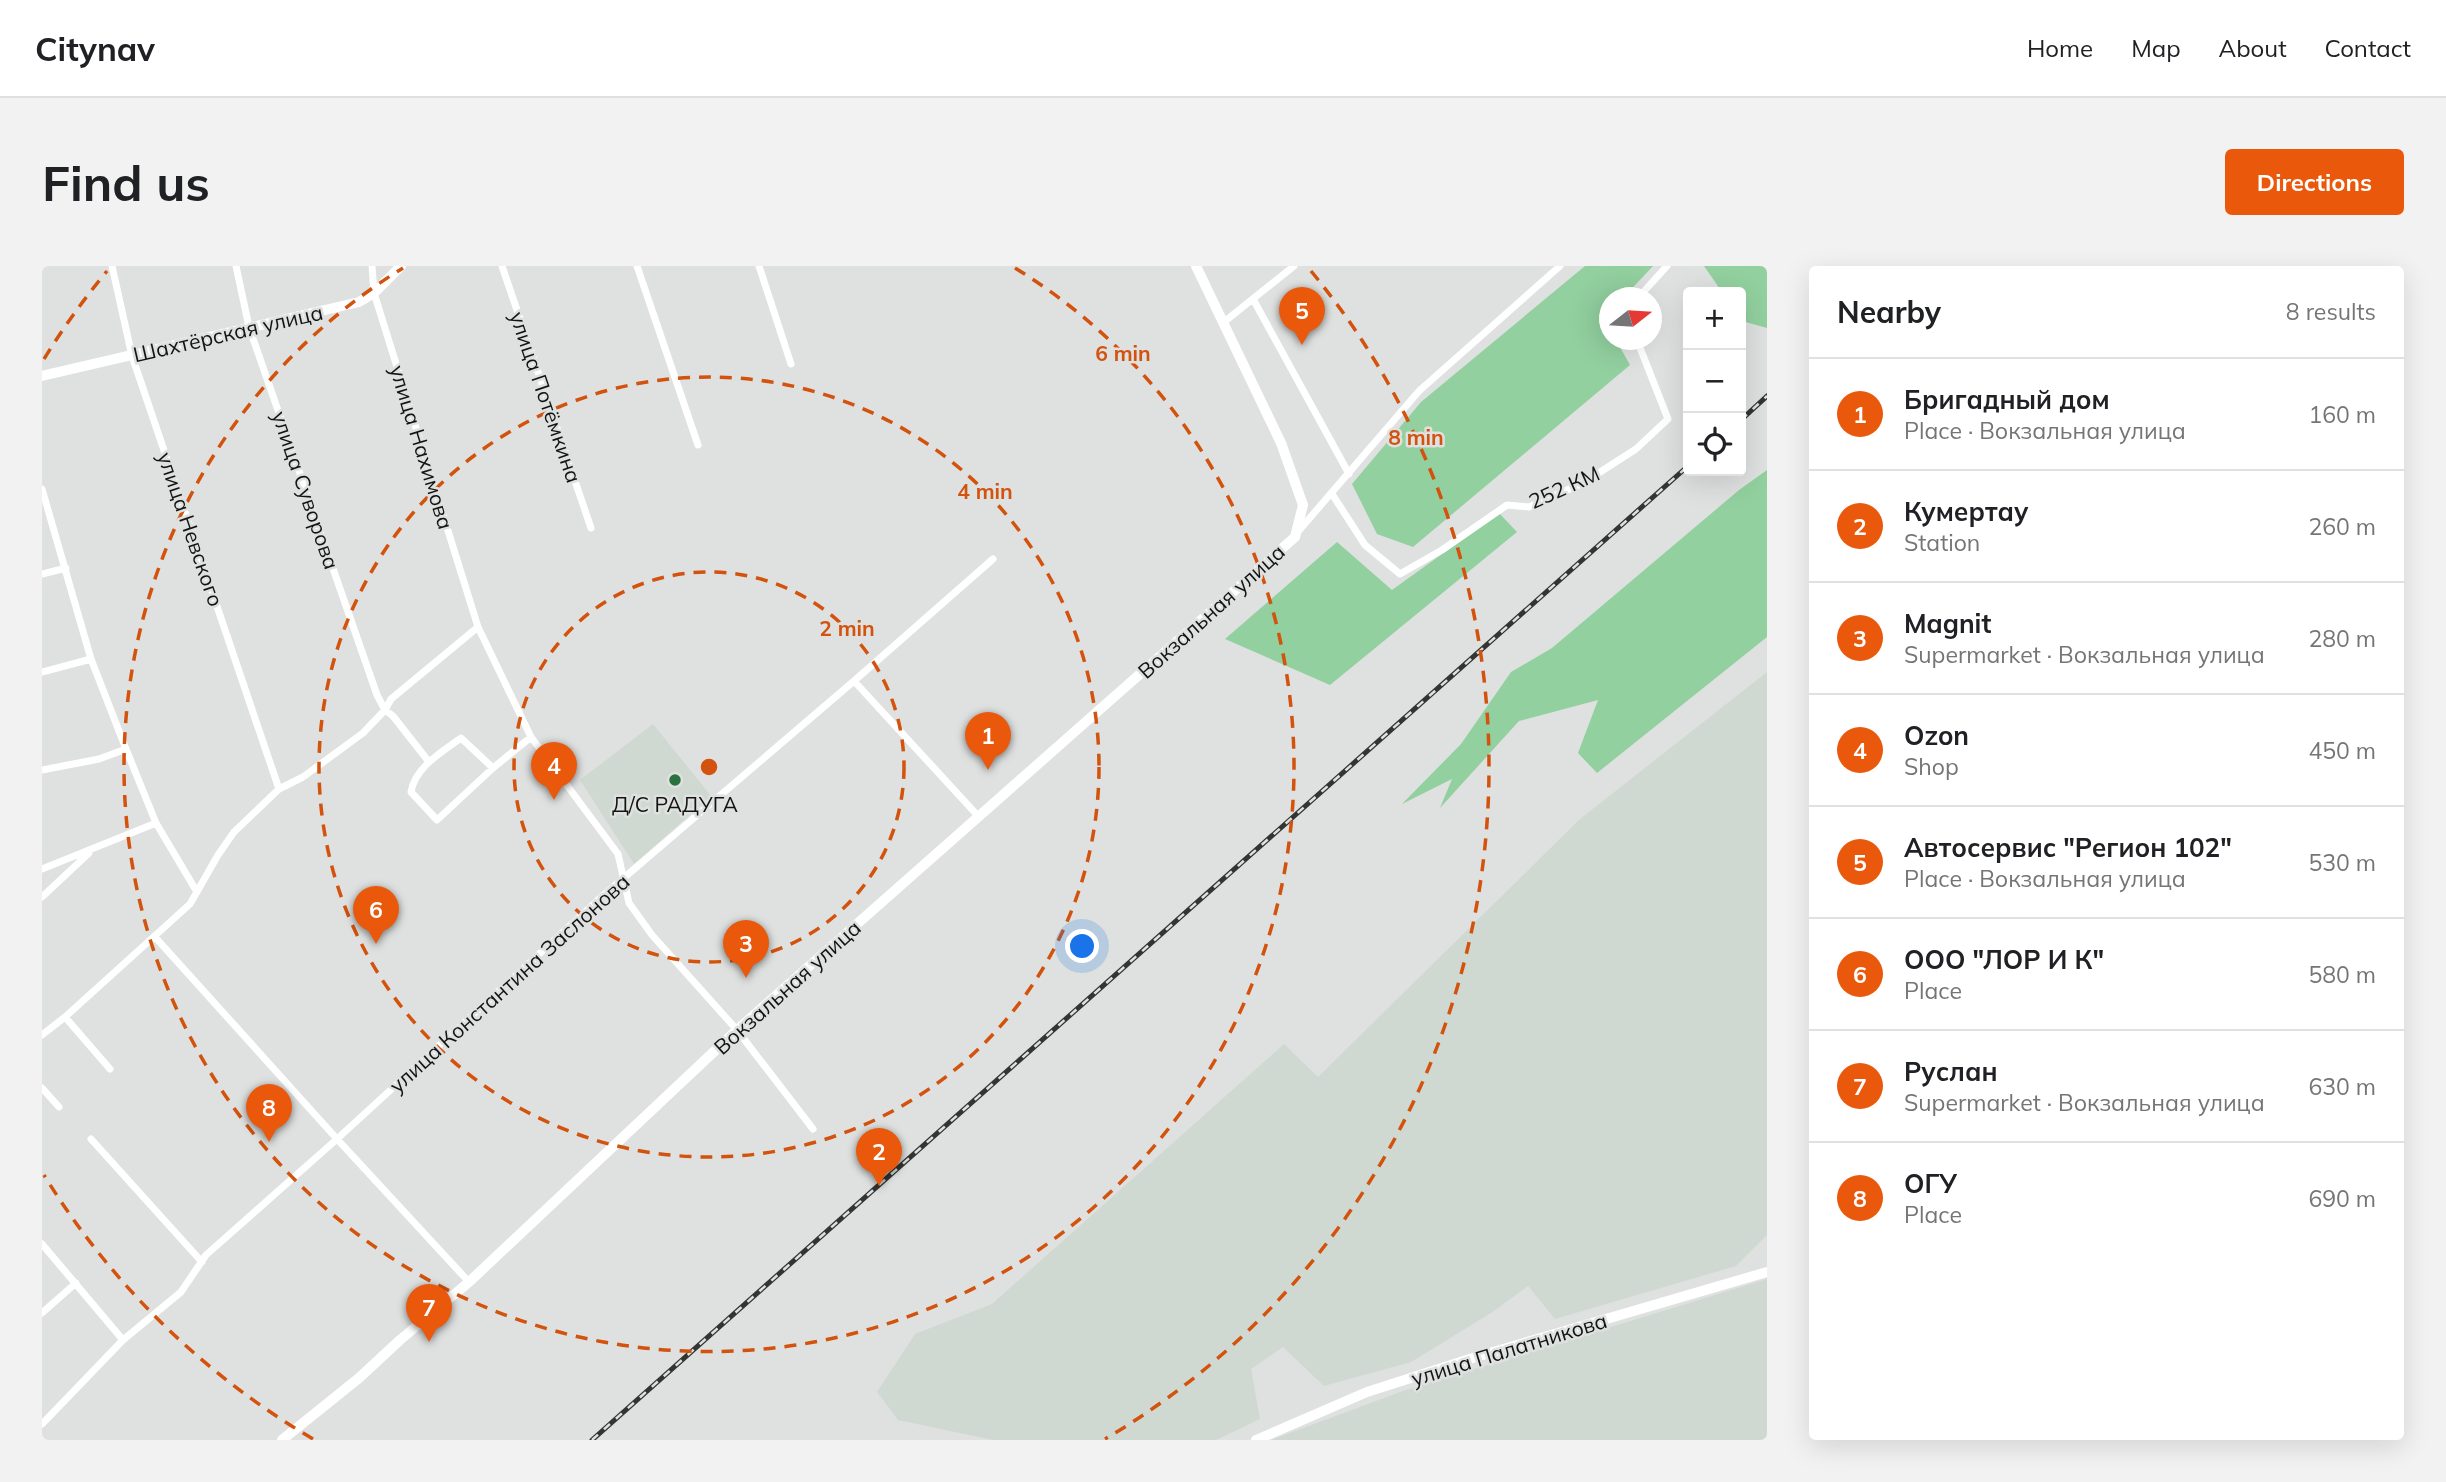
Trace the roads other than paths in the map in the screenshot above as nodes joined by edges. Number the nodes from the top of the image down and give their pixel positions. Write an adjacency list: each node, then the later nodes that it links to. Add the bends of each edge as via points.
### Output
1 (112, 266): 18 (street, улица Невского)
2 (236, 266): 16 (street, улица Суворова)
3 (372, 266): 13 (street, улица Нахимова)
4 (401, 266): 13 (main road, Шахтёрская улица)
5 (502, 266): 25 (street, улица Потёмкина)
6 (637, 266): 21 (street)
7 (759, 266): 19 (street)
8 (1196, 266): 15 (main road)
9 (1294, 266): 14 (street)
10 (1560, 266): 22 (street, via 1419,391)
11 (1667, 266): 12 (street)
12 (1648, 287)
13 (374, 293): 16 (main road, Шахтёрская улица, via 359,302); 30 (street, улица Нахимова)
14 (1253, 299): 15 (street); 22 (street)
15 (1224, 322): 26 (main road, via 1281,443 1303,505)
16 (249, 327): 18 (main road, Шахтёрская улица); 34 (street, улица Суворова)
17 (1641, 350): 24 (street, 252 КМ, via 1668,419 1636,449 1583,483 1529,507 1507,505 1400,574 1365,545)
18 (132, 356): 20 (main road, Шахтёрская улица); 40 (street, улица Невского)
19 (790, 364)
20 (42, 376)
21 (698, 445)
22 (1349, 474): 24 (street)
23 (42, 489): 28 (street)
24 (1332, 494): 26 (street)
25 (591, 528)
26 (1295, 537): 41 (main road, Вокзальная улица)
27 (993, 559): 33 (street, улица Константина Заслонова)
28 (66, 568): 29 (street); 31 (street)
29 (42, 574)
30 (478, 627): 34 (street, via 391,699); 35 (street, улица Нахимова)
31 (91, 659): 32 (street); 36 (street)
32 (42, 672)
33 (854, 681): 41 (street); 45 (street, улица Константина Заслонова)
34 (385, 710): 37 (street, улица Суворова); 40 (street, via 332,758)
35 (531, 737): 38 (street); 45 (street, улица Нахимова, via 618,854)
36 (126, 749): 39 (street); 42 (street)
37 (429, 762): 38 (street, via 461,738); 38 (street, via 413,781 411,792 437,820)
38 (493, 768)
39 (42, 770)
40 (279, 789): 46 (street, via 234,832)
41 (979, 817): 50 (main road, Вокзальная улица)
42 (156, 823): 43 (street); 46 (street)
43 (92, 850): 44 (street); 47 (street)
44 (42, 869)
45 (623, 879): 50 (street, улица Нахимова, via 629,902 652,935); 57 (street, улица Константина Заслонова)
46 (197, 892): 48 (street)
47 (42, 897)
48 (155, 937): 49 (street); 57 (street)
49 (65, 1017): 51 (street); 52 (street)
50 (737, 1030): 55 (street, улица Нахимова); 61 (main road, Вокзальная улица)
51 (42, 1035)
52 (110, 1069)
53 (42, 1088): 54 (street)
54 (59, 1107)
55 (813, 1129)
56 (90, 1139): 59 (street)
57 (337, 1139): 59 (street, улица Константина Заслонова); 61 (street)
58 (42, 1244): 62 (street)
59 (202, 1262): 64 (street, улица Константина Заслонова, via 181,1293)
60 (1767, 1272): 67 (main road, улица Палатникова, via 1379,1388)
61 (469, 1282): 66 (main road, Вокзальная улица)
62 (76, 1283): 63 (street); 64 (street)
63 (42, 1313)
64 (123, 1340): 65 (street, улица Константина Заслонова)
65 (42, 1424)
66 (282, 1440)
67 (1256, 1440)

